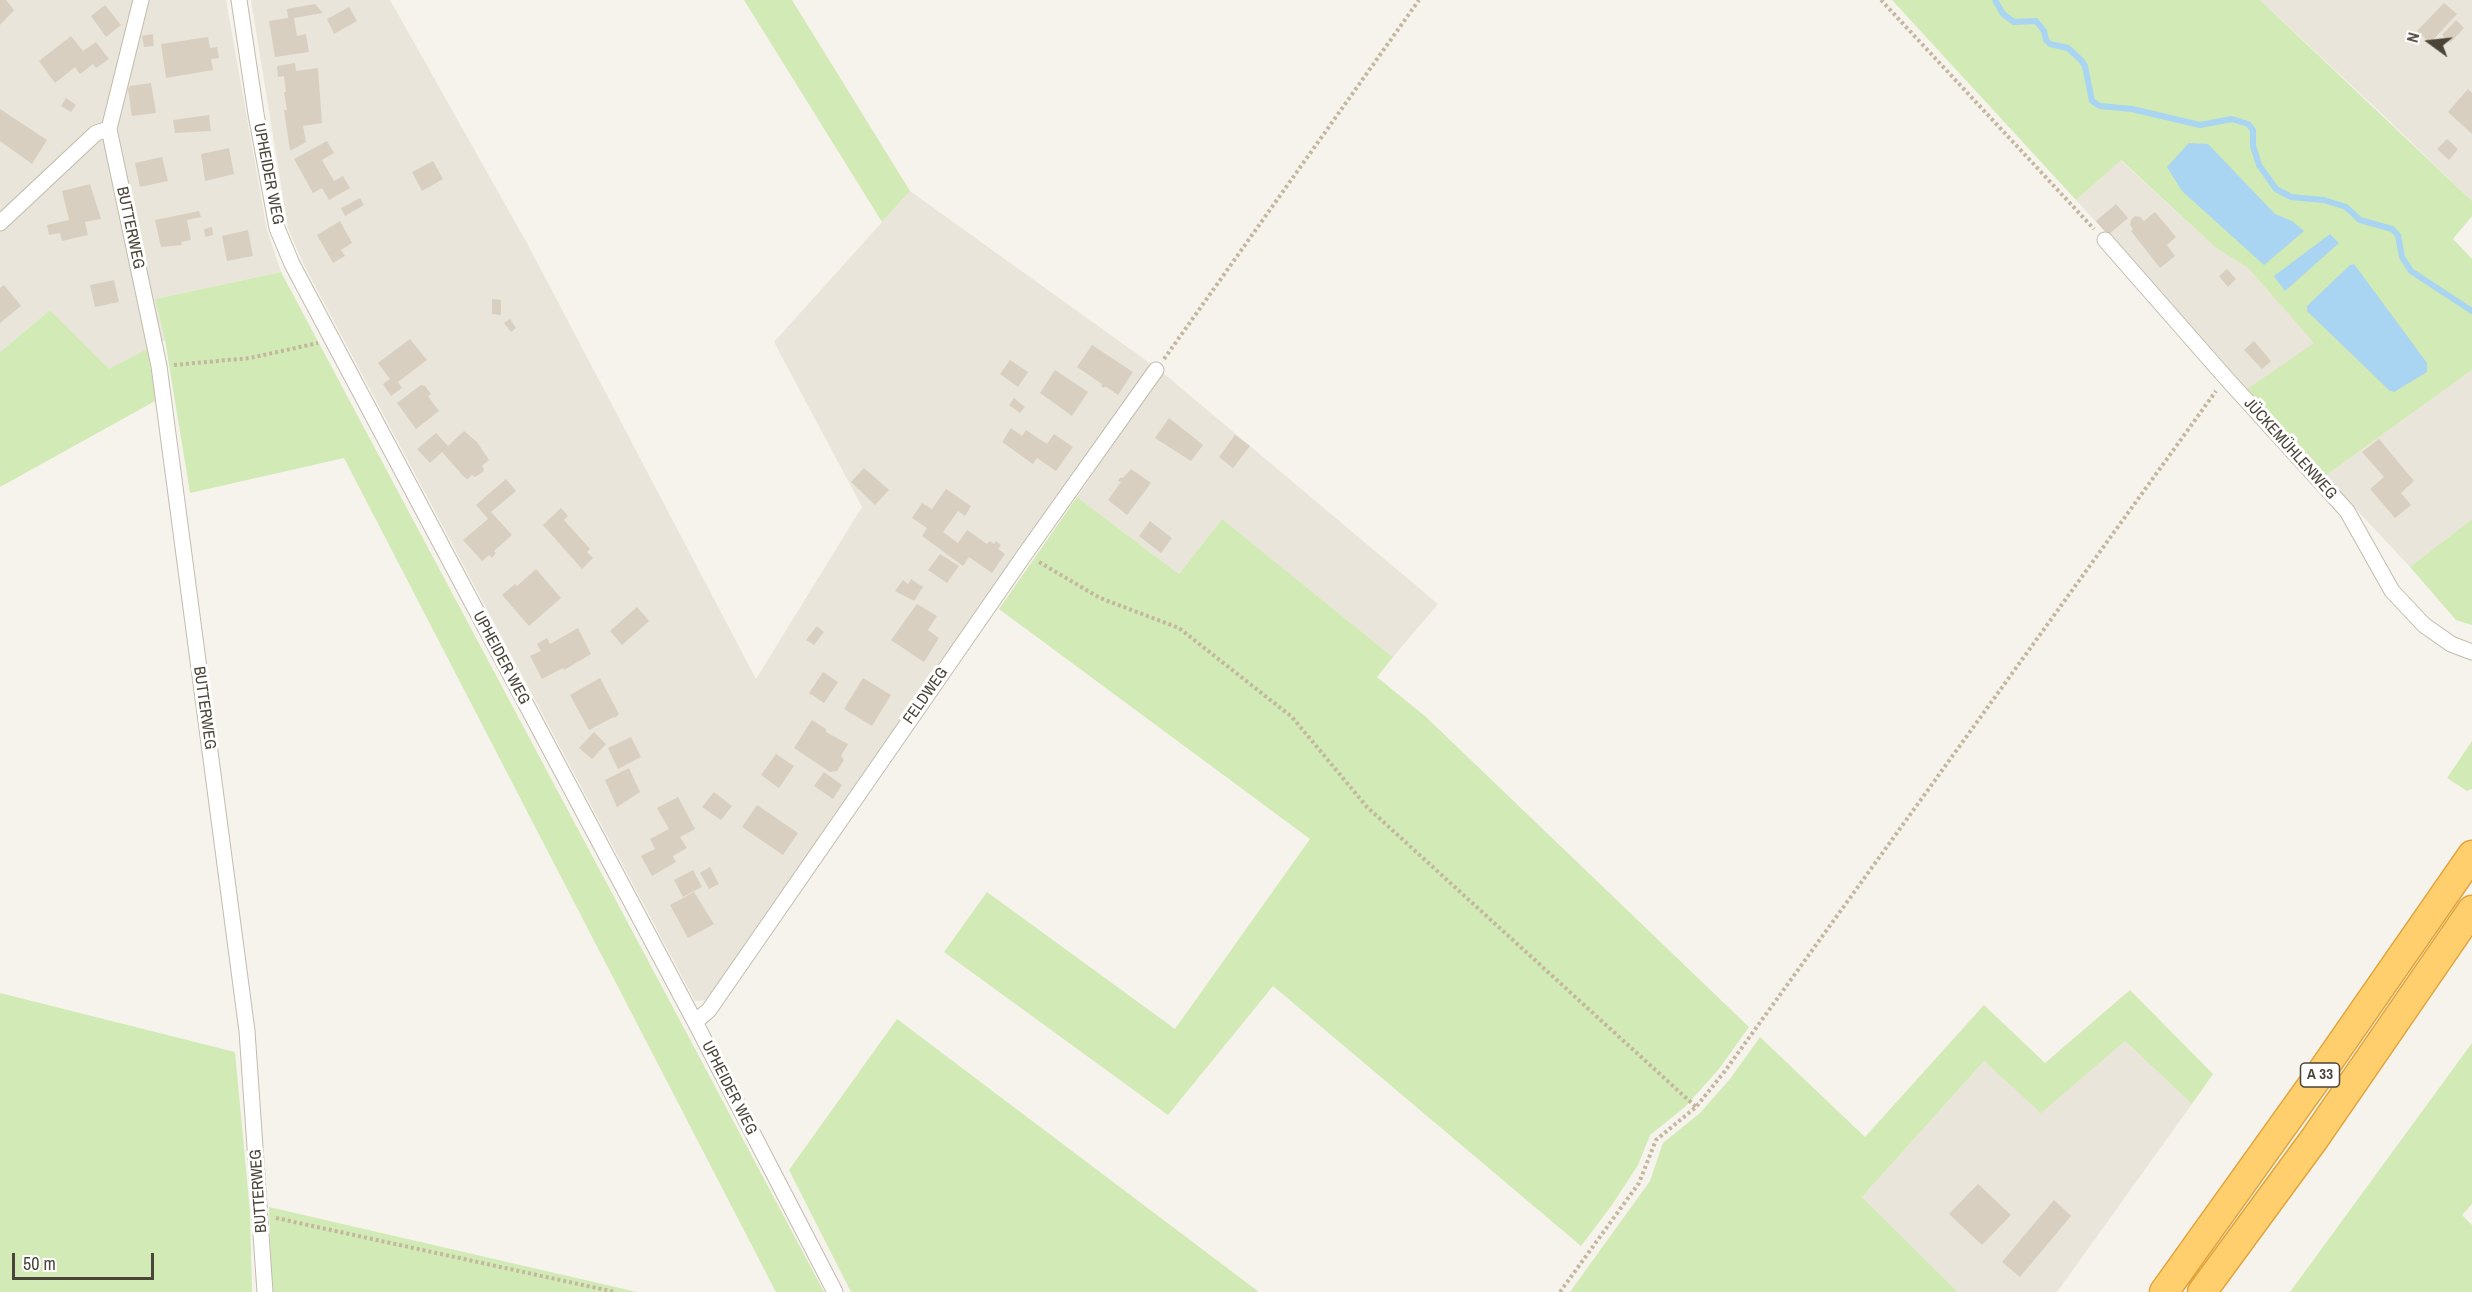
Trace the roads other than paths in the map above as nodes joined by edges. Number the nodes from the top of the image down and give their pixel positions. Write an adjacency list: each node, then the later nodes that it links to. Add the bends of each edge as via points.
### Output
1 (141, 0): 3 (street, BUTTERWEG)
2 (239, 0): 10 (street, UPHEIDER WEG, via 278,228 292,264)
3 (108, 129): 4 (street, via 96,133); 11 (street, BUTTERWEG, via 159,366 247,1031)
4 (0, 223)
5 (2105, 240): 7 (street, JÜCKEMÜHLENWEG, via 2347,511 2392,591 2424,624 2451,644)
6 (1156, 370): 10 (street, FELDWEG, via 709,1010)
7 (2472, 652)
8 (2472, 855): 13 (highway, A 33)
9 (2472, 910): 14 (highway, A 33)
10 (695, 1022): 12 (street, UPHEIDER WEG)
11 (265, 1292)
12 (835, 1292)
13 (2164, 1292)
14 (2202, 1292)

